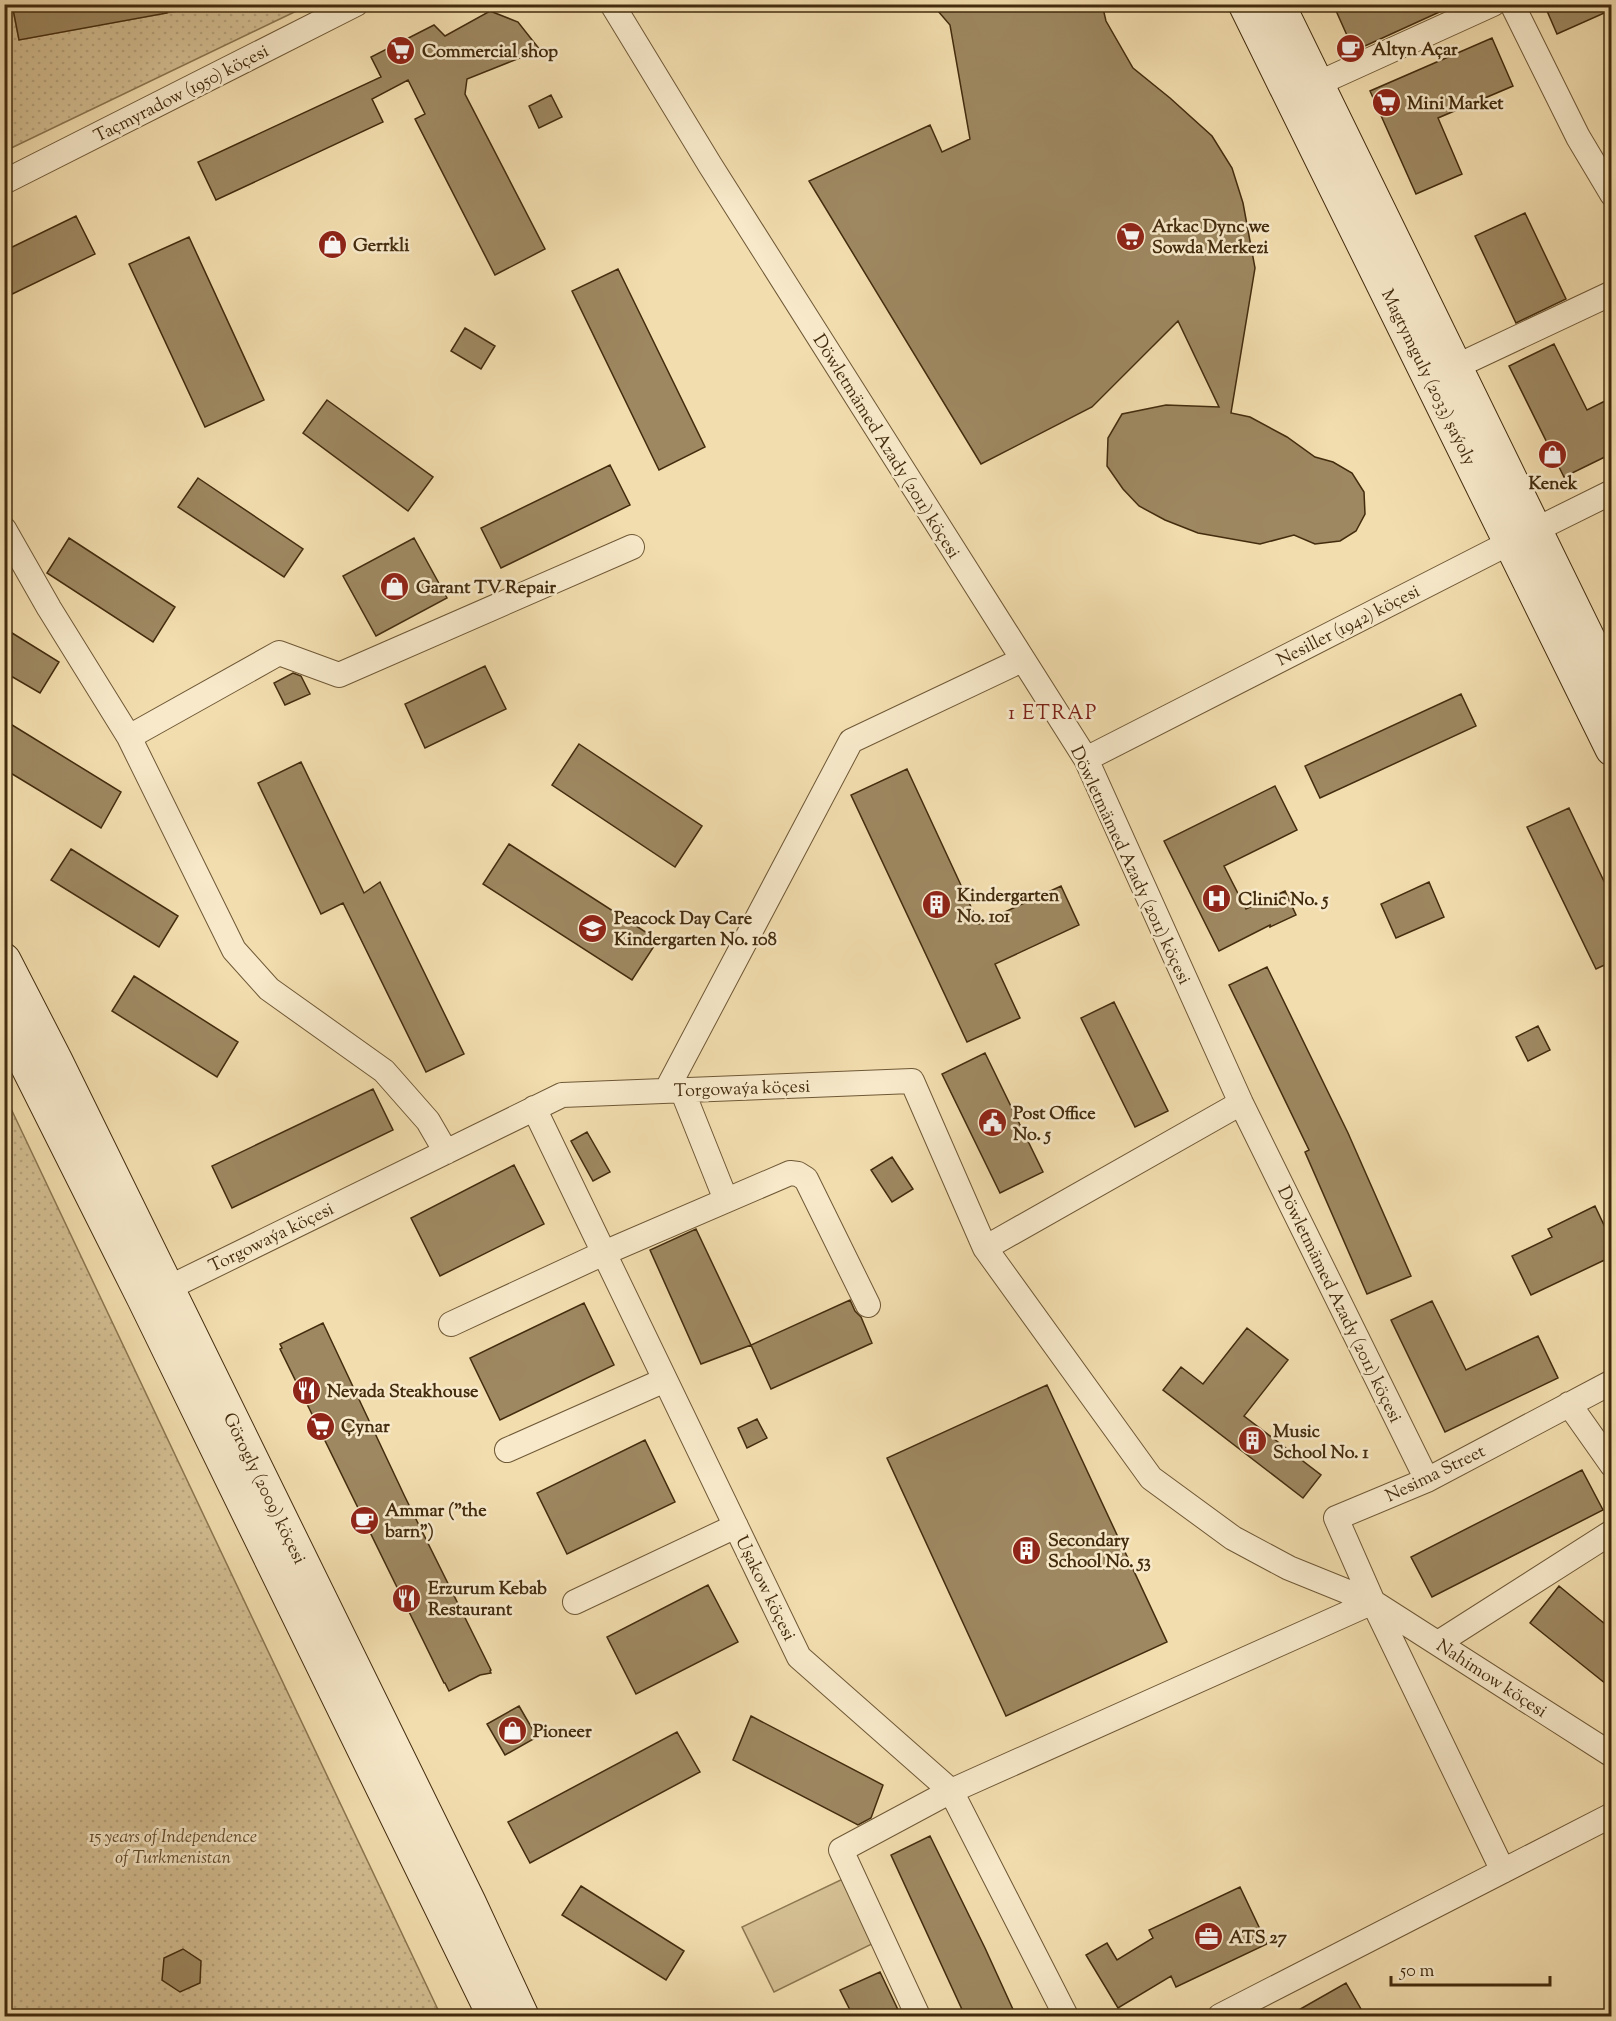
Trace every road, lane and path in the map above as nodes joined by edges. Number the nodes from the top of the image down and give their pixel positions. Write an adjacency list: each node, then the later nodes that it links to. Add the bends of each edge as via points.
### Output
1 (356, 4): 8 (street, Taçmyradow (1950) köçesi)
2 (612, 4): 16 (street, Döwletmämed Azady (2011) köçesi)
3 (1245, 4): 14 (street, Magtymguly (2033) şaýoly)
4 (1278, 4): 7 (street, Magtymguly (2033) şaýoly)
5 (1493, 4): 7 (street)
6 (1512, 4): 9 (street)
7 (1317, 84): 11 (street, Magtymguly (2033) şaýoly)
8 (4, 182)
9 (1611, 194)
10 (1611, 293): 11 (street)
11 (1455, 368): 14 (street, Magtymguly (2033) şaýoly)
12 (1611, 492): 14 (street, Nesiller (1942) köçesi)
13 (4, 529): 18 (street)
14 (1523, 536): 17 (street, Magtymguly (2033) şaýoly); 19 (street, Magtymguly (2033) şaýoly); 20 (street, Nesiller (1942) köçesi)
15 (632, 547): 18 (street, via 339,675 279,652)
16 (1022, 660): 20 (street, Döwletmämed Azady (2011) köçesi); 23 (street, via 851,741)
17 (1611, 687)
18 (129, 737): 26 (street, via 234,950 269,989 384,1071 428,1121)
19 (1611, 749)
20 (1086, 759): 24 (street, Döwletmämed Azady (2011) köçesi)
21 (4, 960): 30 (street, Görogly (2009) köçesi)
22 (4, 1020): 30 (street, Görogly (2009) köçesi)
23 (674, 1091): 25 (street, Torgowaýa köçesi, via 562,1095); 27 (street); 28 (street, Torgowaýa köçesi, via 912,1081)
24 (1241, 1103): 28 (street); 38 (street, Döwletmämed Azady (2011) köçesi)
25 (534, 1108): 26 (street, Torgowaýa köçesi); 29 (street, Uşakow köçesi)
26 (446, 1152): 30 (street, Torgowaýa köçesi)
27 (726, 1200): 29 (street); 31 (street, via 790,1173 806,1179)
28 (985, 1248): 42 (street, Nahimow köçesi, via 1151,1478 1233,1538 1289,1568)
29 (604, 1253): 32 (street); 33 (street, Uşakow köçesi)
30 (155, 1294): 48 (street, Görogly (2009) köçesi); 49 (street, Görogly (2009) köçesi, via 464,1892)
31 (868, 1305)
32 (451, 1324)
33 (665, 1380): 36 (street); 39 (street, Uşakow köçesi)
34 (1611, 1382): 35 (street, Nesima Street)
35 (1569, 1404): 37 (street); 38 (street, Nesima Street)
36 (507, 1450)
37 (1611, 1466)
38 (1427, 1480): 42 (street, Nesima Street, via 1336,1518)
39 (736, 1526): 41 (street); 45 (street, Uşakow köçesi, via 799,1657)
40 (1611, 1532): 43 (street)
41 (575, 1602)
42 (1373, 1602): 43 (street, Nahimow köçesi); 45 (street); 47 (street)
43 (1438, 1643): 44 (street, Nahimow köçesi)
44 (1611, 1755)
45 (951, 1791): 50 (street, via 841,1850); 51 (street, Uşakow köçesi)
46 (1611, 1815): 47 (street)
47 (1503, 1871): 52 (street)
48 (494, 2016)
49 (522, 2016)
50 (918, 2016)
51 (1066, 2016)
52 (1220, 2016)

